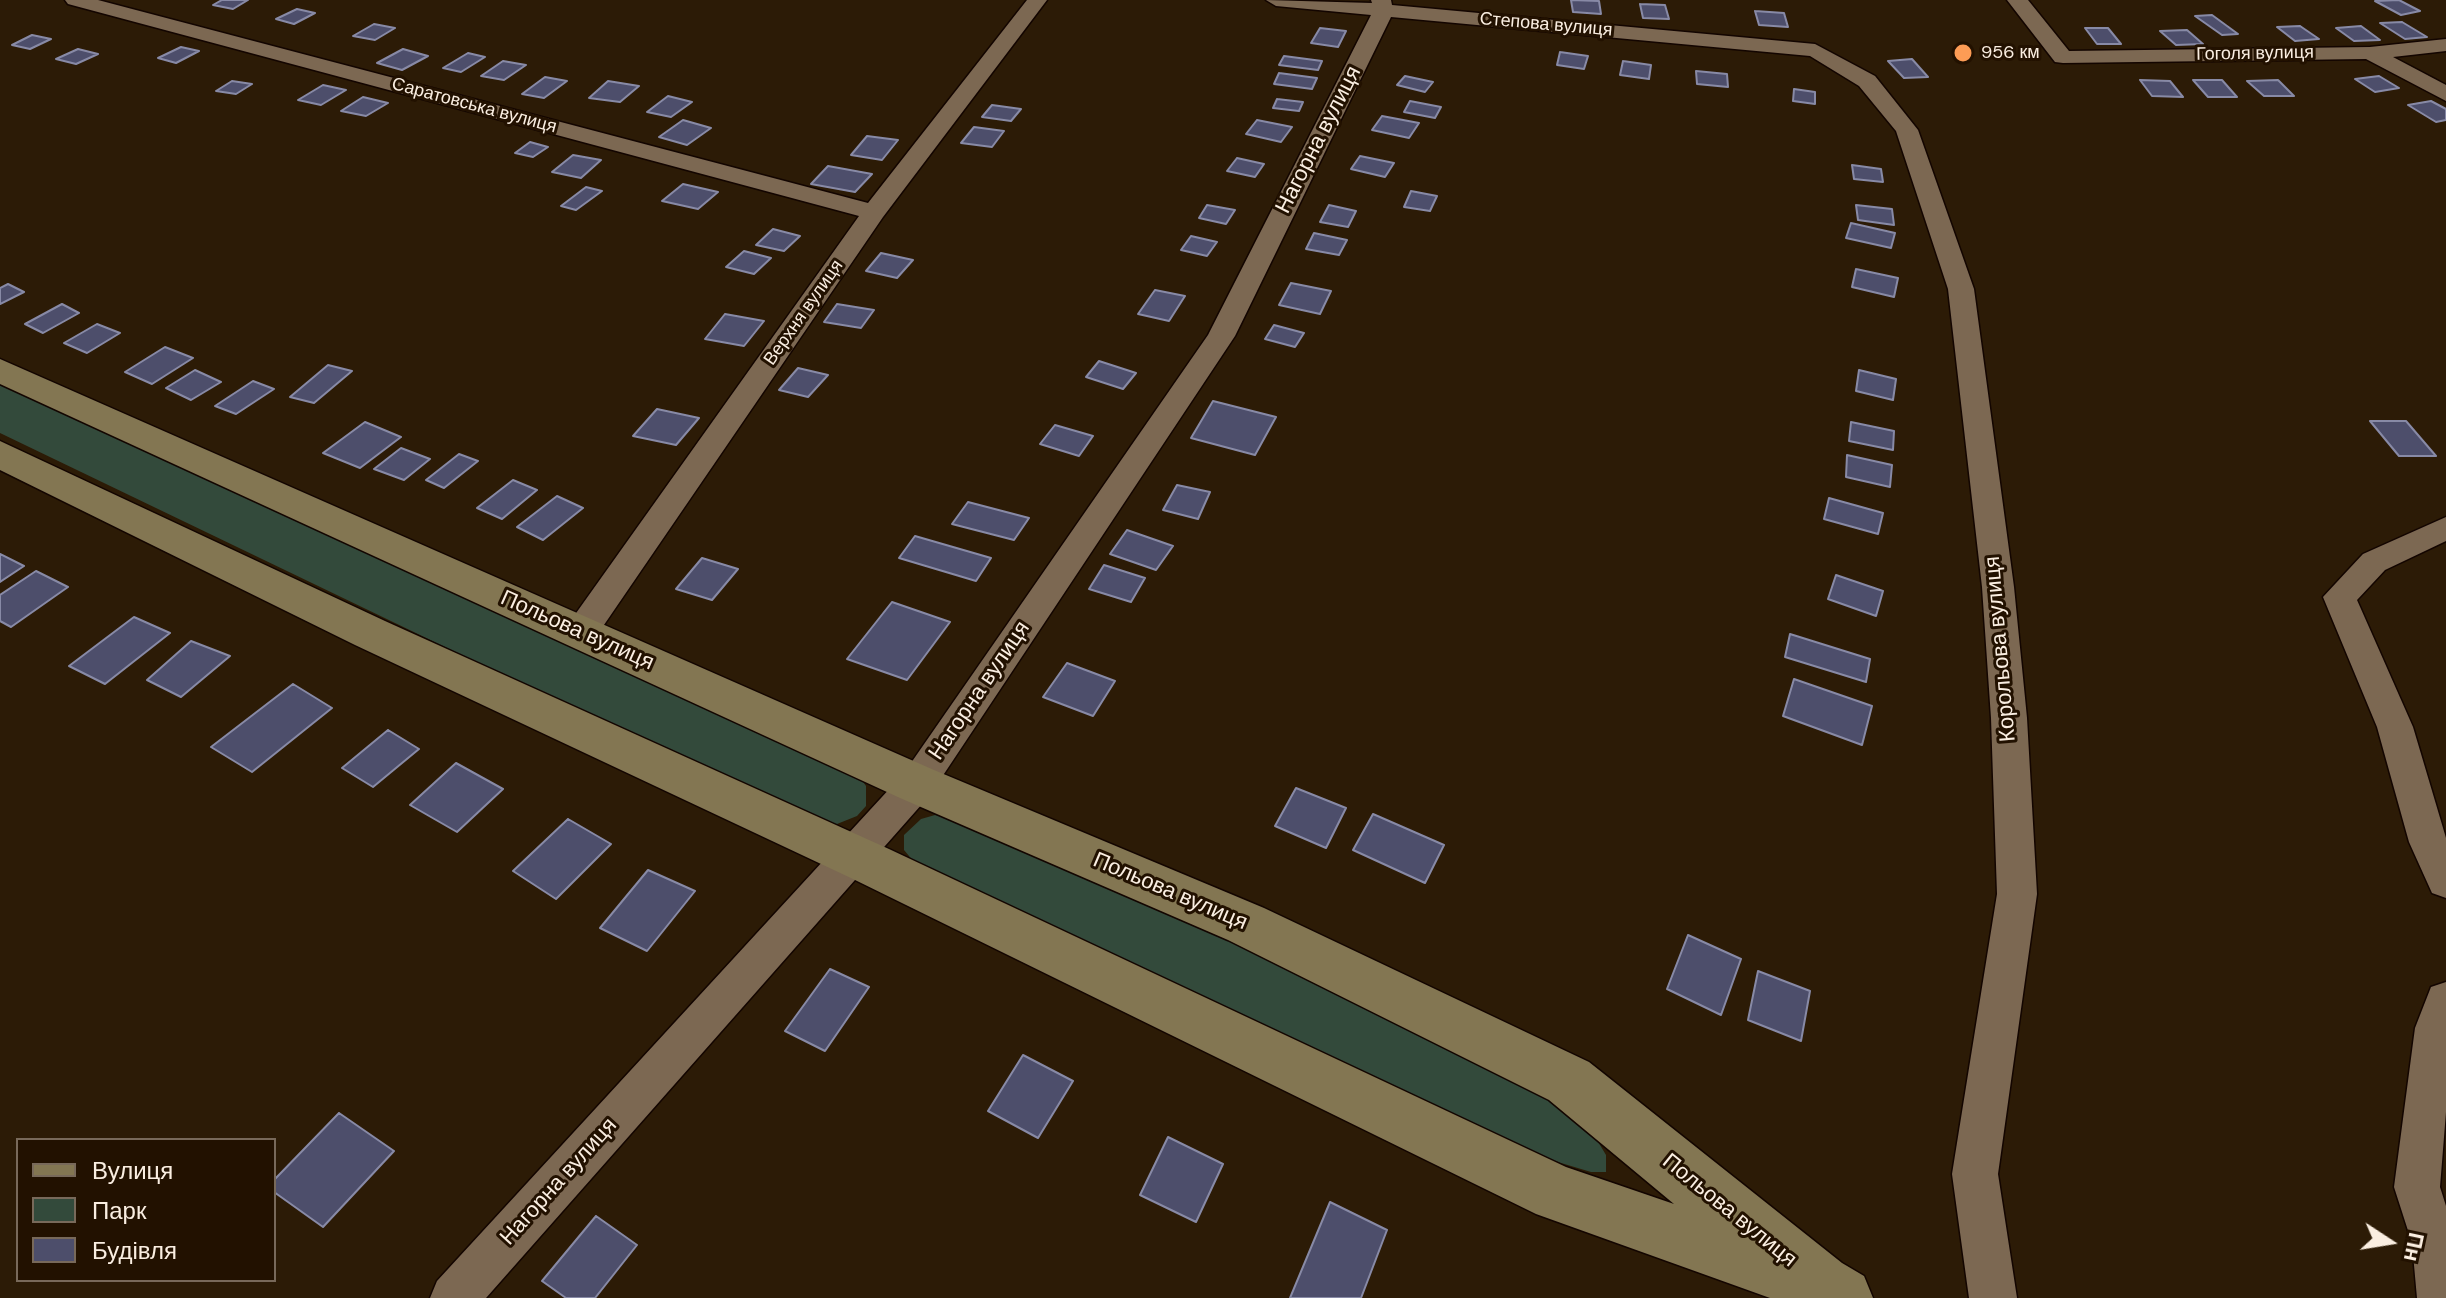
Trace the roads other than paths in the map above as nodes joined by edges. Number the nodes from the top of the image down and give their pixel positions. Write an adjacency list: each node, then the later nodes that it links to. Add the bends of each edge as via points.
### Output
1 (75, 0): 10 (street, Саратовська вулиця)
2 (1037, 0): 10 (street, Верхня вулиця)
3 (1276, 0): 5 (street, Степова вулиця)
4 (2017, 0): 8 (street, Гоголя вулиця, via 2063,57)
5 (1382, 5): 7 (street, Степова вулиця); 15 (street, Нагорна вулиця, via 1221,336)
6 (2446, 45): 8 (street, Гоголя вулиця)
7 (1815, 50): 21 (street, Корольова вулиця, via 1867,81 1907,130 1961,289 1998,587 2017,894 1975,1174)
8 (2370, 53): 9 (street)
9 (2446, 94)
10 (874, 212): 14 (street, Верхня вулиця)
11 (0, 370): 14 (main road, Польова вулиця)
12 (0, 454): 16 (main road, Польова вулиця)
13 (2446, 528): 17 (street, via 2374,562 2339,597 2395,727 2428,842)
14 (581, 632): 15 (main road, Польова вулиця)
15 (917, 784): 16 (street, Нагорна вулиця); 19 (main road, Польова вулиця, via 1246,924 1569,1081)
16 (854, 857): 19 (main road, Польова вулиця, via 1557,1193); 20 (street, Нагорна вулиця)
17 (2446, 881)
18 (2446, 1001): 22 (street, via 2427,1080 2417,1187 2435,1243)
19 (1831, 1292)
20 (454, 1298)
21 (1993, 1298)
22 (2441, 1298)

